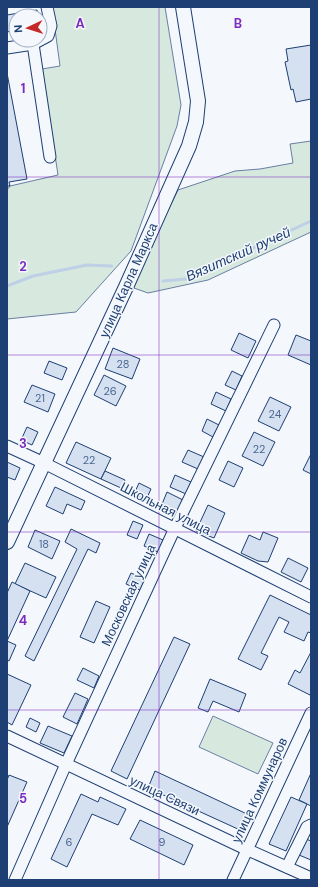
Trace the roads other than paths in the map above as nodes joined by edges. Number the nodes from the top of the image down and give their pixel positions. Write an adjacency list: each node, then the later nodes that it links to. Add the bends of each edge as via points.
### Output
1 (183, 7): 8 (main road, улица Карла Маркса, via 198,101 196,122 189,146)
2 (48, 12): 3 (street, via 51,26)
3 (48, 36)
4 (34, 48): 5 (street)
5 (50, 157)
6 (274, 325): 9 (street, Московская улица)
7 (7, 446): 8 (street, Школьная улица)
8 (44, 463): 9 (street, Школьная улица); 10 (main road, улица Карла Маркса)
9 (175, 528): 11 (street, Школьная улица); 14 (street, Московская улица)
10 (7, 542)
11 (311, 597)
12 (311, 713): 16 (street, улица Коммунаров)
13 (7, 736): 14 (street, улица Связи)
14 (66, 764): 16 (street, улица Связи); 19 (street, Московская улица)
15 (311, 825): 17 (street, via 307,827)
16 (246, 849): 17 (street, улица Связи); 20 (street, улица Коммунаров)
17 (287, 867): 18 (street, улица Связи)
18 (311, 878)
19 (15, 880)
20 (233, 880)

